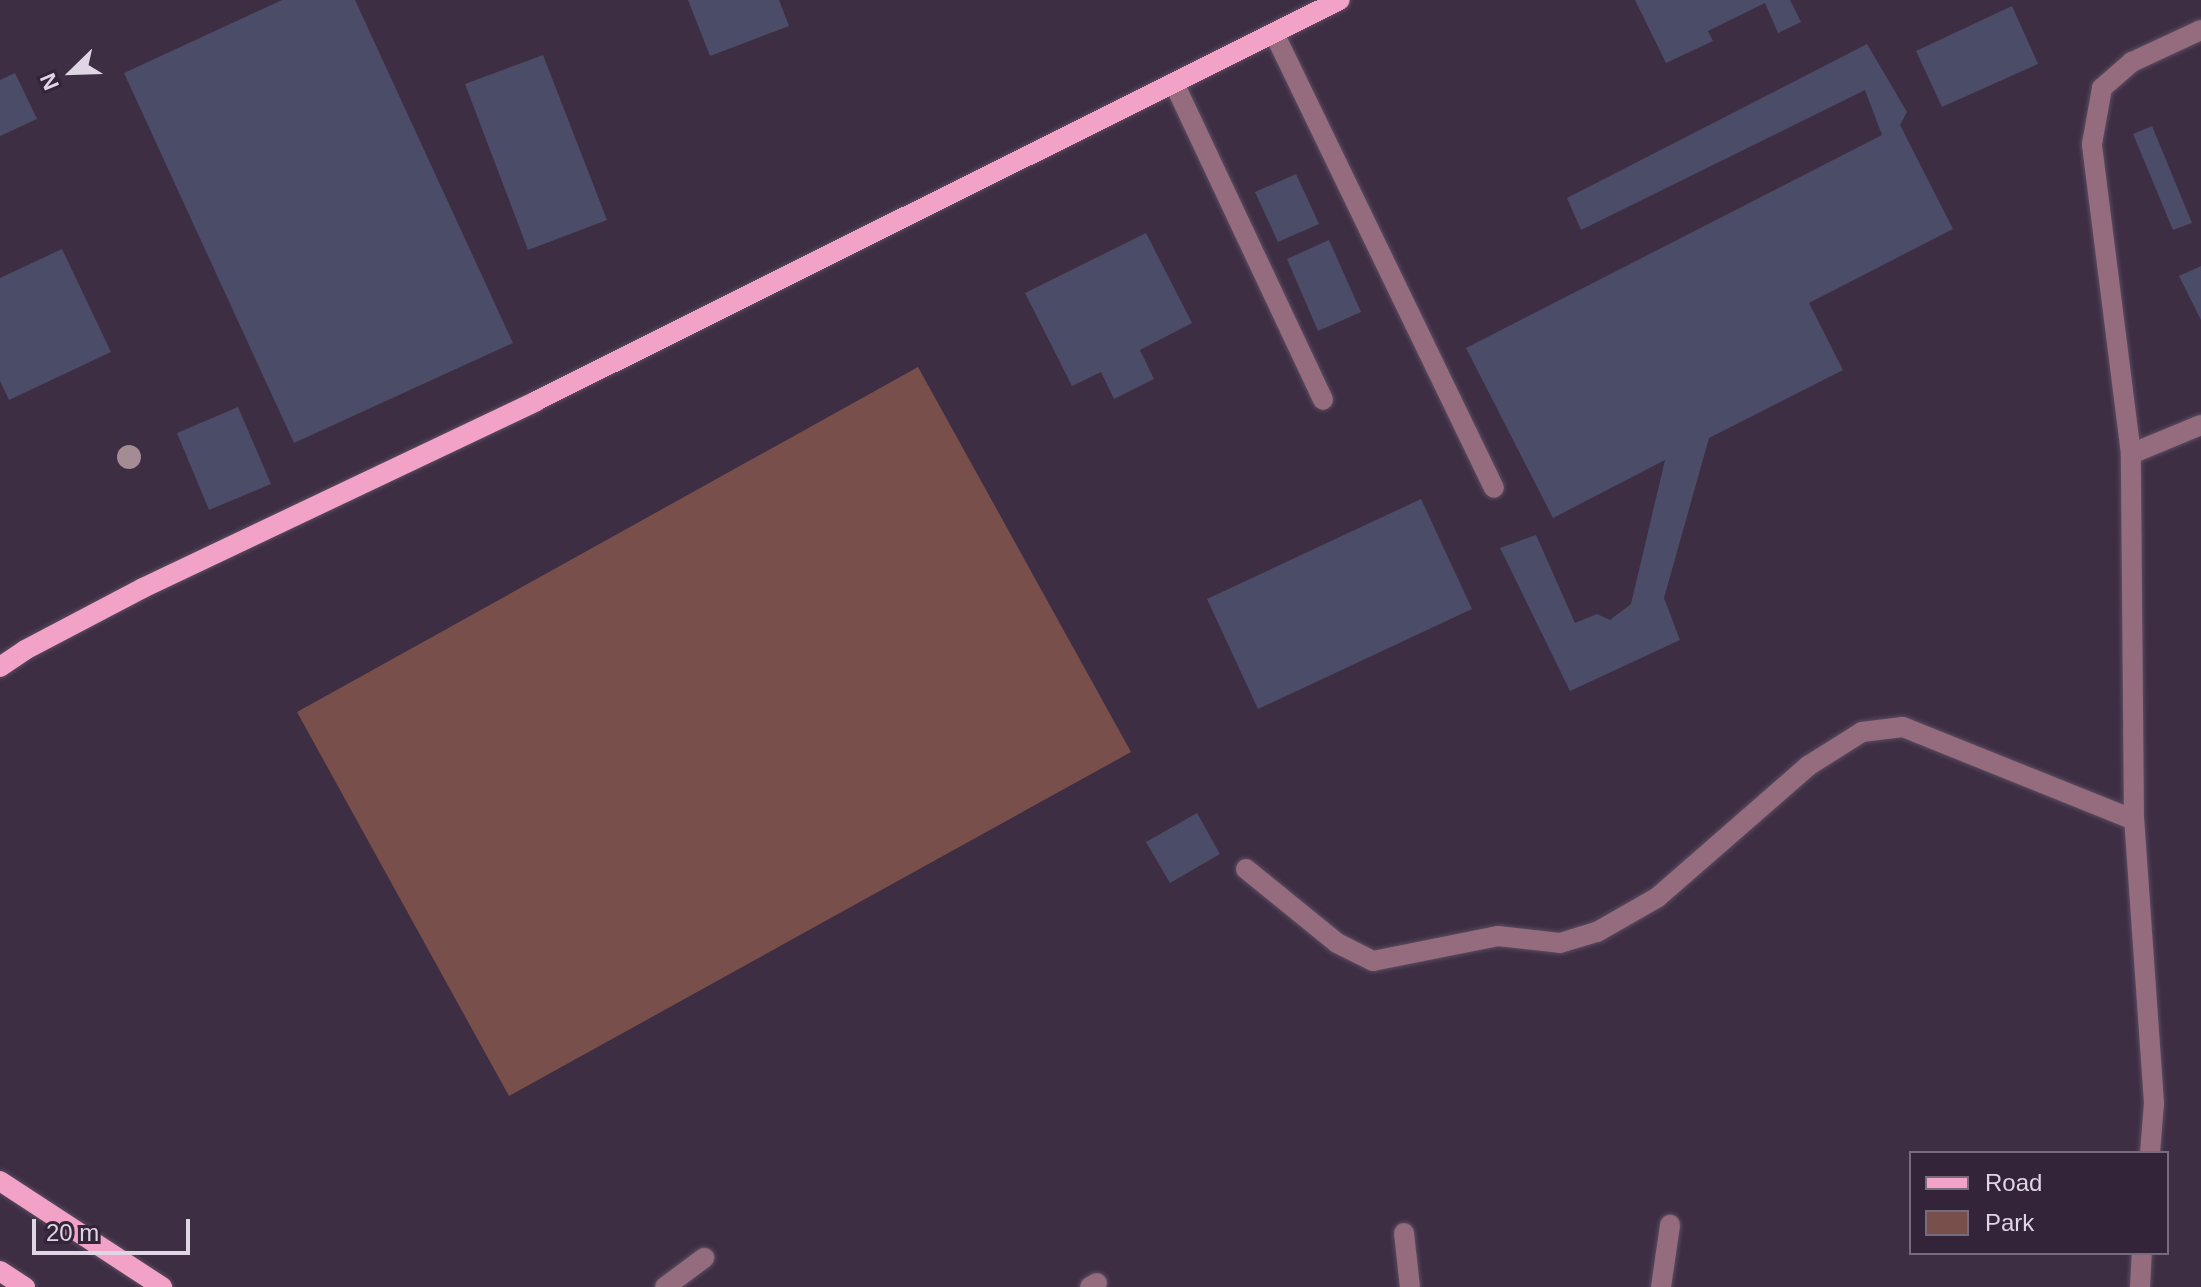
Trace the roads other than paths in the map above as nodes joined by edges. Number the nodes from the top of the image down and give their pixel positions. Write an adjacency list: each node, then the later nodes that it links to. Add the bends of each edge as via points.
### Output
1 (1340, 0): 3 (main road)
2 (2201, 30): 7 (street, via 2132,62 2102,88 2092,144)
3 (1274, 33): 4 (main road); 8 (street)
4 (1174, 83): 5 (street); 9 (main road)
5 (1323, 400)
6 (2201, 425): 7 (street)
7 (2131, 454): 12 (street)
8 (1494, 488)
9 (25, 650): 10 (main road); 11 (main road)
10 (0, 652)
11 (0, 667)
12 (2134, 820): 13 (street, via 1903,727 1862,732 1848,740 1808,766 1658,897 1597,932 1560,943 1498,936 1373,961 1337,943); 14 (street, via 2154,1103)
13 (1246, 869)
14 (2150, 1151)
15 (0, 1181): 22 (main road)
16 (1670, 1225): 25 (street)
17 (1404, 1233): 24 (street)
18 (2142, 1255): 26 (street)
19 (704, 1258): 23 (street)
20 (0, 1271): 21 (main road)
21 (25, 1287)
22 (162, 1287)
23 (665, 1287)
24 (1410, 1287)
25 (1661, 1287)
26 (2140, 1287)

